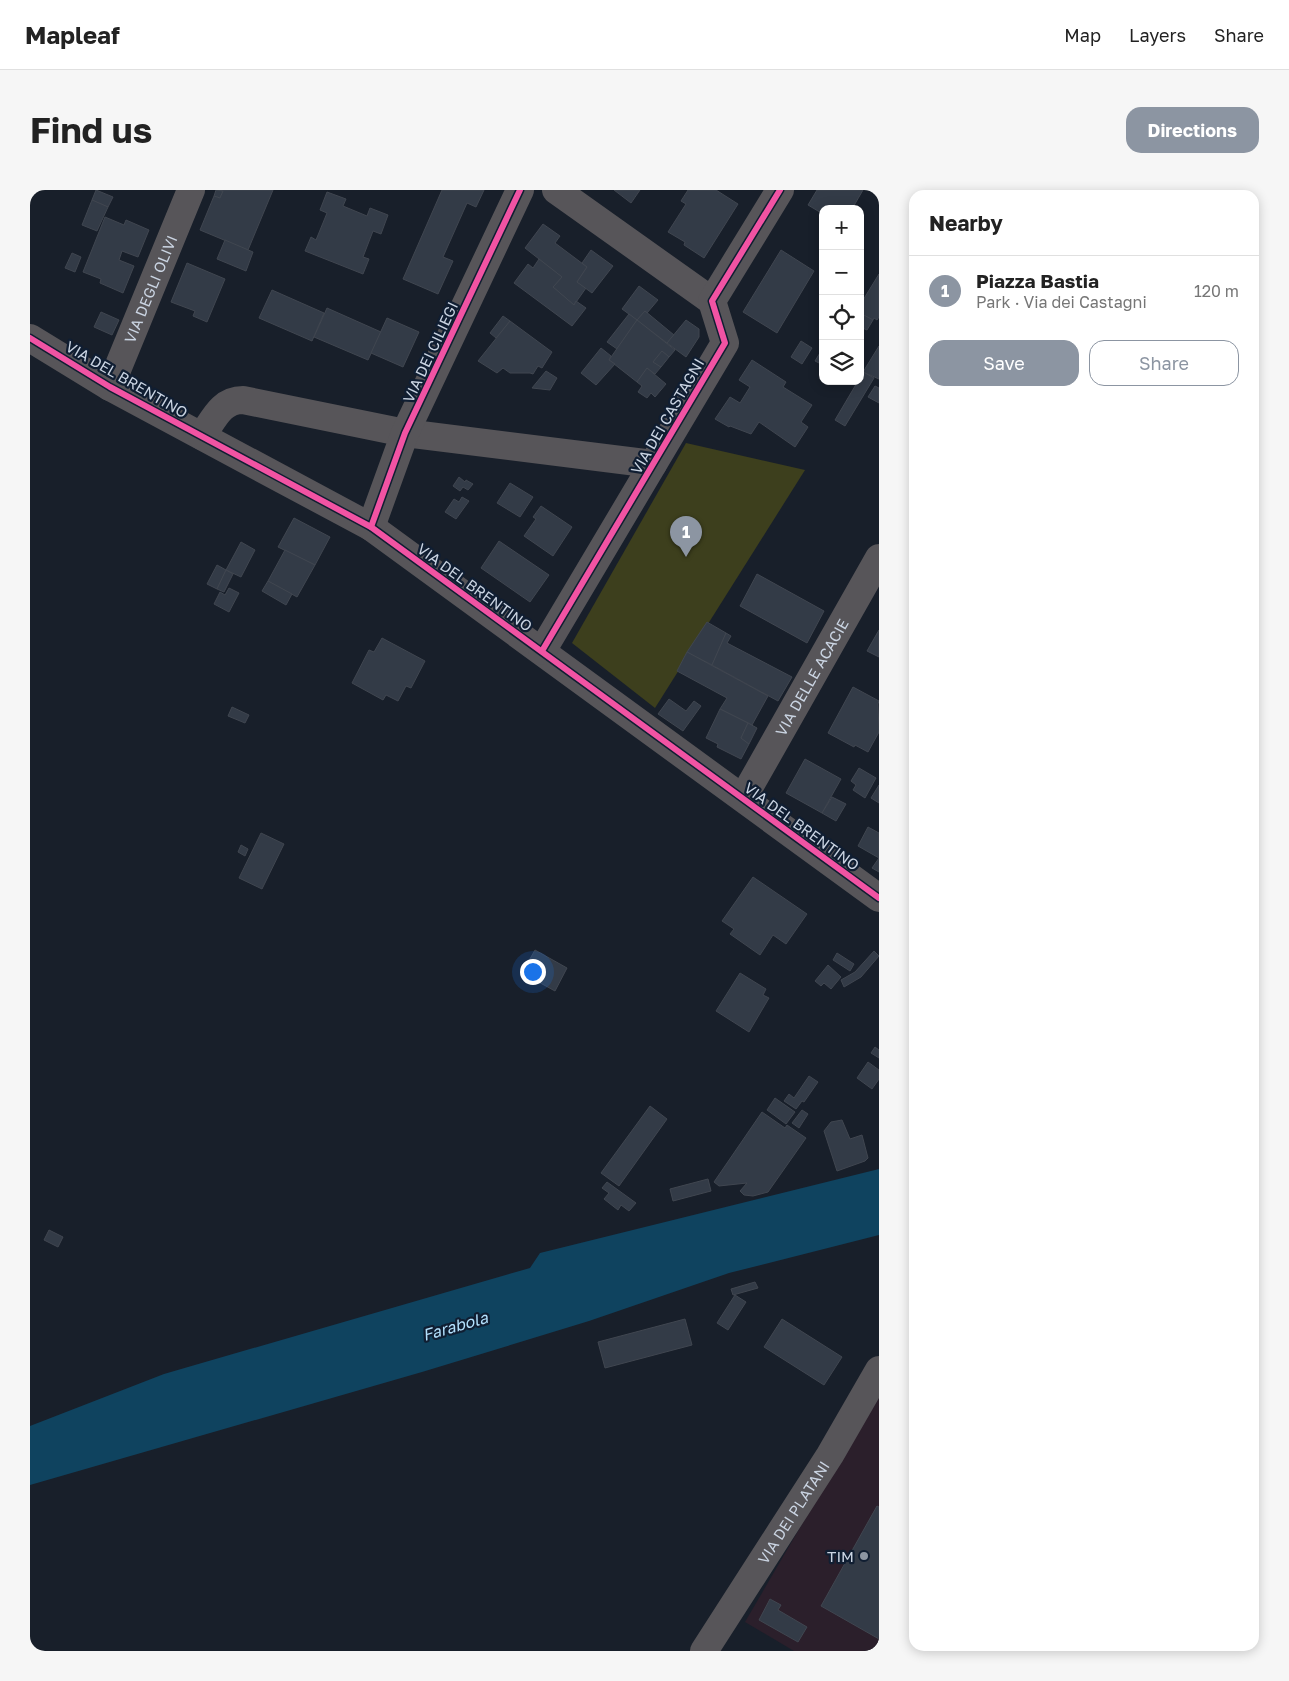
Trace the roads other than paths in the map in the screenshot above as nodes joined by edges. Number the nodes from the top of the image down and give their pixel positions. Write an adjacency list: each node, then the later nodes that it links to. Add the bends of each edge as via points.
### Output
1 (191, 190): 7 (street, VIA DEGLI OLIVI)
2 (520, 190): 8 (street, VIA DEI CILIEGI)
3 (556, 190): 5 (street)
4 (780, 190): 5 (street)
5 (712, 301): 10 (street, VIA DEI CASTAGNI, via 725,343)
6 (30, 338): 7 (street, VIA DEL BRENTINO)
7 (110, 387): 9 (street, VIA DEL BRENTINO)
8 (406, 434): 9 (street, via 233,400 225,405); 10 (street); 11 (street, VIA DEI CILIEGI)
9 (202, 436): 11 (street, VIA DEL BRENTINO)
10 (653, 464): 13 (street, VIA DEI CASTAGNI)
11 (370, 527): 13 (street, VIA DEL BRENTINO)
12 (879, 558): 14 (street, VIA DELLE ACACIE)
13 (542, 651): 14 (street, VIA DEL BRENTINO)
14 (743, 798): 15 (street, VIA DEL BRENTINO)
15 (879, 898)
16 (879, 1370): 17 (street, VIA DEI PLATANI, via 830,1455)
17 (704, 1651)

